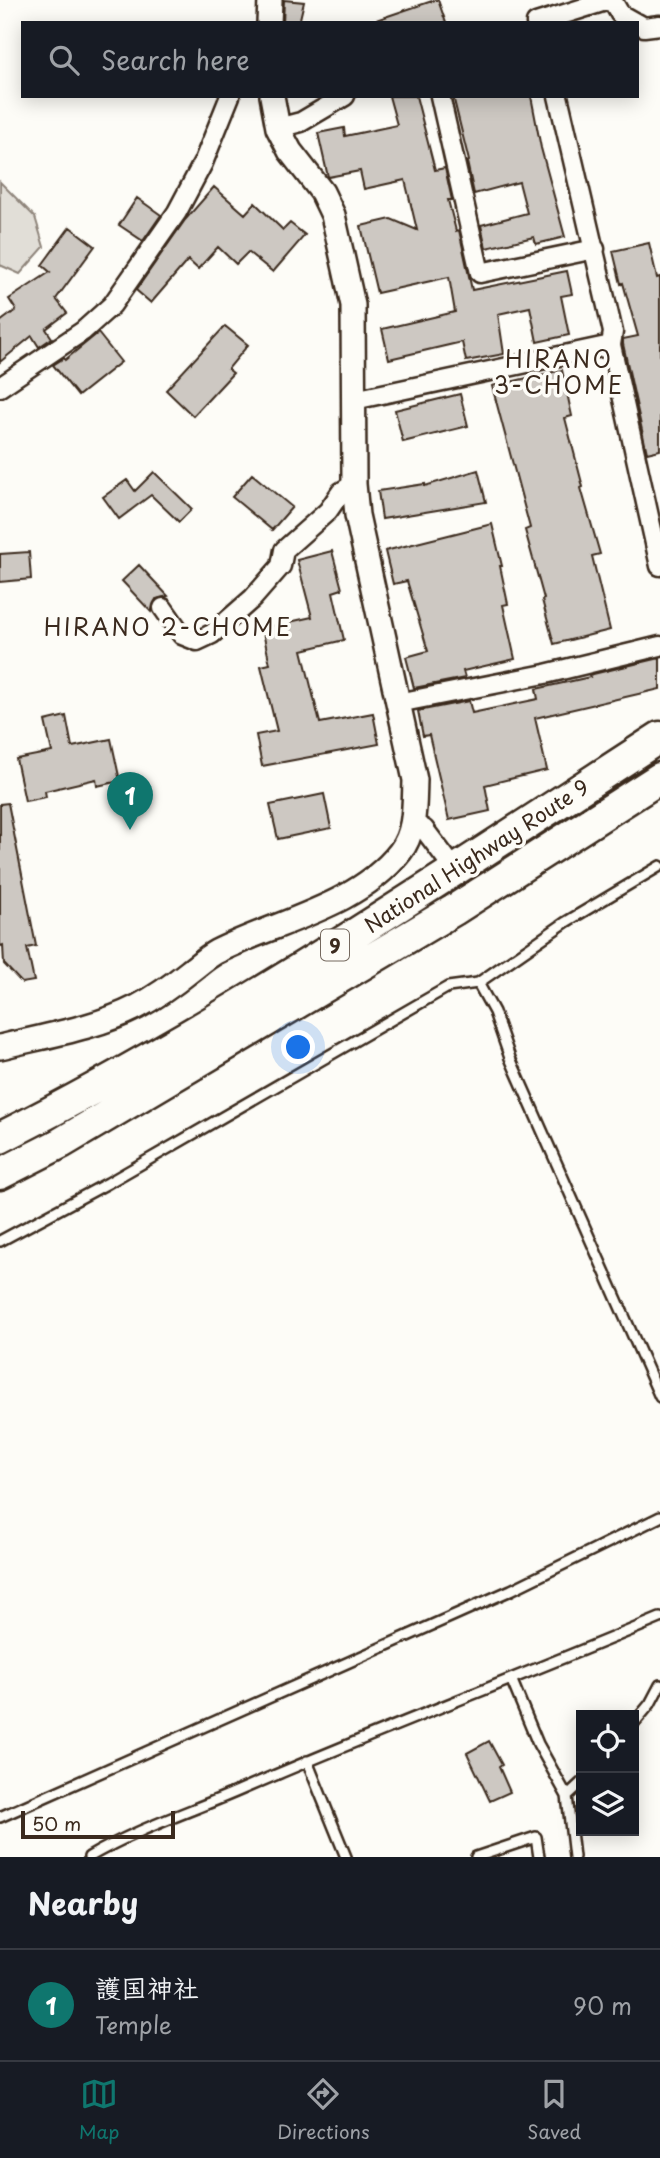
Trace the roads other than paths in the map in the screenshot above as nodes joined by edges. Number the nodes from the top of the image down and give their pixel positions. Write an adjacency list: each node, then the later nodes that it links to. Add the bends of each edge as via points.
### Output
1 (270, 0): 4 (street)
2 (610, 0): 3 (street); 6 (street, via 620,14)
3 (588, 3): 5 (street)
4 (269, 21)
5 (542, 21)
6 (633, 21)
7 (639, 24): 8 (street)
8 (660, 26)
9 (229, 98): 17 (street, via 177,212 112,305 83,331)
10 (272, 98): 14 (street)
11 (342, 98): 14 (street, via 301,122)
12 (440, 98): 15 (street, via 480,273)
13 (558, 98): 15 (street)
14 (278, 128): 18 (street, via 333,215 353,305)
15 (595, 249): 16 (street, via 613,332)
16 (611, 345): 18 (street); 20 (street)
17 (0, 387)
18 (354, 400): 19 (street)
19 (354, 484): 21 (street, via 284,550 281,566 212,634 197,640 182,635); 23 (street)
20 (660, 566)
21 (163, 608)
22 (660, 646): 23 (street)
23 (398, 703): 26 (street, via 415,780)
24 (660, 737): 28 (highway, National Highway Route 9 / 9)
25 (660, 778): 32 (highway, National Highway Route 9 / 9, via 443,916 61,1143)
26 (413, 823): 28 (street, via 424,829); 30 (street, via 402,850 343,897 214,953 167,988 117,1016)
27 (660, 866): 29 (lane, via 566,922)
28 (455, 870): 31 (highway, National Highway Route 9 / 9, via 237,1007)
29 (478, 983): 33 (lane, via 448,987); 34 (lane)
30 (0, 1047)
31 (0, 1138)
32 (0, 1174)
33 (0, 1241)
34 (660, 1397)
35 (660, 1517): 43 (lane, via 498,1596)
36 (660, 1618): 37 (lane)
37 (512, 1681): 40 (lane); 42 (lane, via 538,1744)
38 (660, 1685): 39 (lane)
39 (639, 1717)
40 (307, 1761): 44 (lane, via 124,1837); 45 (lane)
41 (576, 1788): 42 (lane)
42 (567, 1796): 48 (lane)
43 (0, 1817)
44 (89, 1857)
45 (346, 1857)
46 (476, 1857): 47 (lane, via 536,1837)
47 (539, 1857)
48 (574, 1857)

